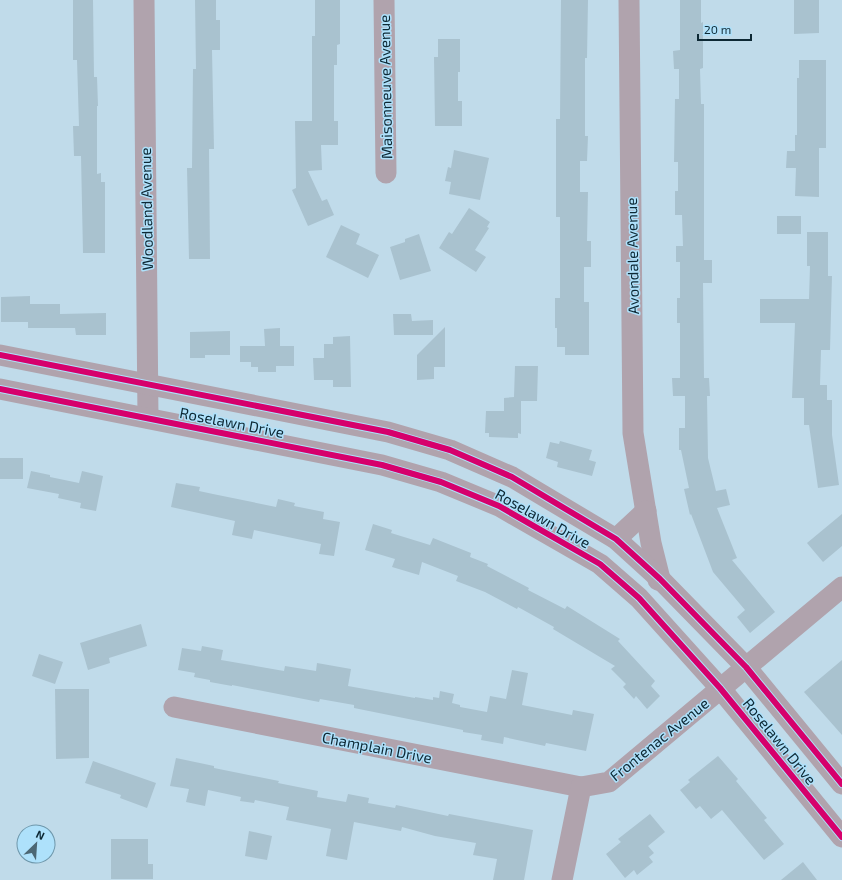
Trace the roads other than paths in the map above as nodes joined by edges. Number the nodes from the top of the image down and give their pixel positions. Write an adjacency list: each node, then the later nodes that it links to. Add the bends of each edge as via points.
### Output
1 (144, 0): 6 (street, Woodland Avenue)
2 (384, 0): 4 (street, Maisonneuve Avenue)
3 (629, 0): 9 (street, Avondale Avenue, via 633,433)
4 (386, 173)
5 (0, 355): 6 (street, Roselawn Drive)
6 (148, 384): 8 (street, Woodland Avenue); 10 (street, Roselawn Drive, via 388,432 450,450 512,477)
7 (0, 390): 8 (street, Roselawn Drive)
8 (148, 418): 13 (street, Roselawn Drive, via 382,465 441,482 499,506 600,564)
9 (646, 511): 10 (street); 11 (street, Avondale Avenue)
10 (616, 539): 11 (street, Roselawn Drive)
11 (660, 579): 13 (street); 14 (street, Roselawn Drive)
12 (842, 587): 14 (street, Frontenac Avenue)
13 (639, 598): 15 (street, Roselawn Drive)
14 (746, 667): 15 (street, Frontenac Avenue); 17 (street, Roselawn Drive)
15 (720, 688): 18 (street, Frontenac Avenue, via 610,782); 19 (street, Roselawn Drive)
16 (174, 707): 18 (street, Champlain Drive)
17 (842, 784)
18 (581, 787): 20 (street)
19 (842, 837)
20 (562, 880)

